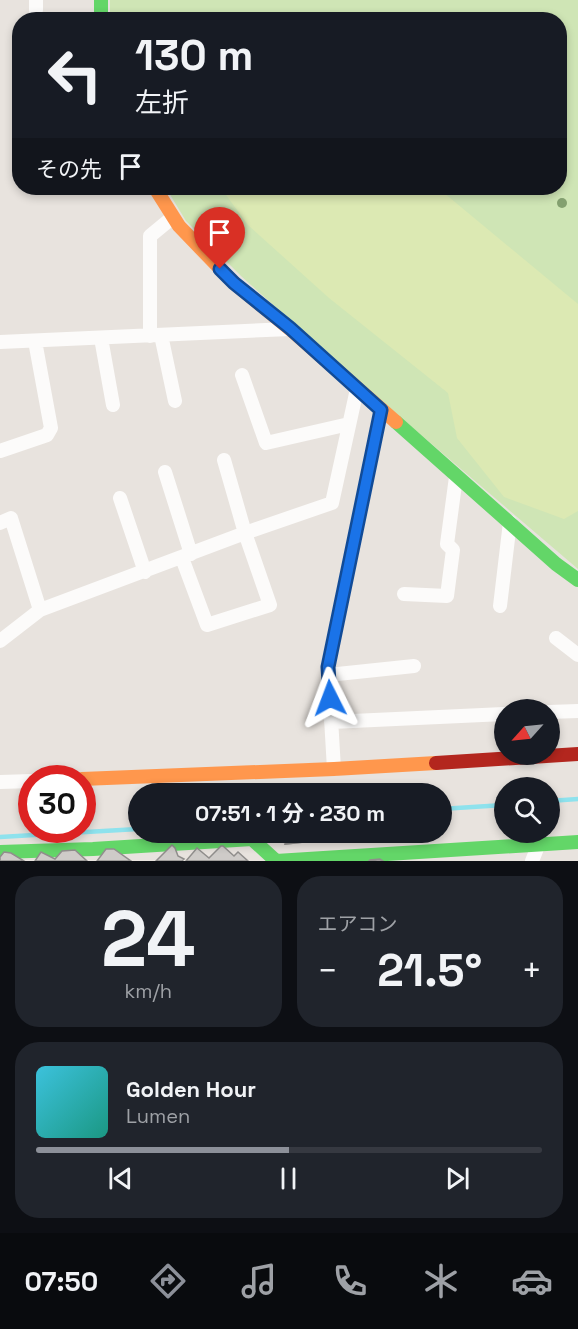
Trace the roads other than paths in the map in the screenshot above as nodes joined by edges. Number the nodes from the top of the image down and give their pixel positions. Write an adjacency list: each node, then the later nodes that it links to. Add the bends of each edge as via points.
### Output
1 (160, 195): 2 (street)
2 (173, 217): 3 (street, via 234,283); 4 (street, via 150,236)
3 (290, 328): 4 (street); 9 (street)
4 (156, 336): 5 (street); 10 (street)
5 (101, 339): 6 (street); 11 (street)
6 (35, 341): 7 (street); 14 (street, via 51,428 48,435)
7 (0, 342)
8 (242, 375): 13 (street, via 266,443)
9 (357, 389): 12 (street); 13 (street)
10 (176, 401)
11 (113, 405)
12 (381, 410): 17 (street); 32 (street)
13 (350, 424): 21 (street, via 332,503)
14 (0, 451)
15 (224, 460): 21 (street)
16 (165, 472): 22 (street)
17 (456, 477): 19 (street); 25 (street, via 447,544 453,550 447,596)
18 (120, 498): 23 (street)
19 (510, 522): 24 (street); 26 (street)
20 (0, 524): 27 (street, via 11,518)
21 (245, 533): 22 (street); 22 (street, via 270,604 207,625)
22 (187, 556): 23 (street)
23 (145, 572): 27 (street)
24 (578, 580)
25 (404, 594)
26 (500, 606)
27 (40, 610): 29 (street)
28 (556, 638): 30 (street)
29 (0, 641)
30 (578, 655)
31 (414, 666): 32 (street)
32 (328, 675): 36 (street)
33 (578, 711): 34 (street)
34 (560, 712)
35 (494, 714): 36 (street)
36 (331, 722): 38 (street)
37 (578, 754): 38 (street)
38 (334, 770): 39 (street)
39 (96, 778)
40 (18, 781): 41 (street)
41 (0, 782)
42 (578, 842): 44 (street)
43 (175, 844): 45 (street); 50 (street); 51 (street, via 252,839)
44 (538, 846): 47 (street); 52 (street)
45 (93, 849): 46 (street); 49 (street)
46 (0, 852)
47 (463, 856): 48 (street)
48 (390, 857): 51 (street)
49 (84, 861)
50 (177, 861)
51 (276, 861)
52 (532, 861)

